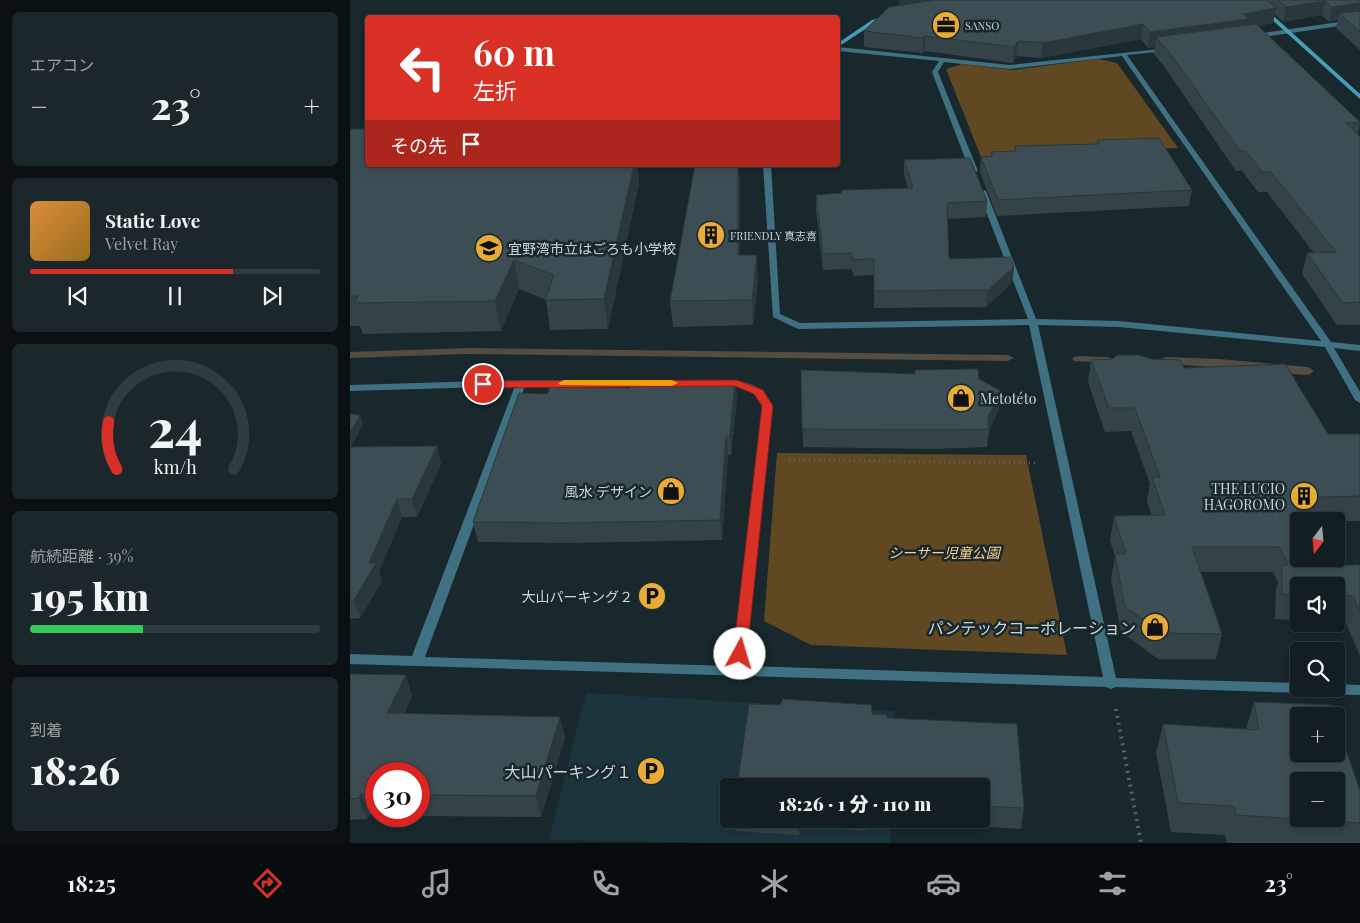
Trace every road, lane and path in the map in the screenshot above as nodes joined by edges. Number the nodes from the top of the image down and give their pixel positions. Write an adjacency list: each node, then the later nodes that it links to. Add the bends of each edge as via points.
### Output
1 (1253, 0): 4 (street)
2 (892, 17): 6 (street, via 874,21)
3 (1360, 21): 4 (street)
4 (1287, 32): 5 (street); 11 (street)
5 (1249, 37)
6 (840, 44)
7 (1172, 48): 9 (street)
8 (840, 49): 10 (street)
9 (1124, 55): 10 (street, via 1010,67); 14 (street)
10 (942, 61): 13 (street, via 935,72)
11 (1360, 97)
12 (767, 167): 13 (street, via 776,315 798,326)
13 (1033, 322): 14 (street, via 1119,324); 22 (street)
14 (1328, 345): 15 (street); 20 (street)
15 (1360, 348)
16 (521, 383): 17 (street); 19 (street); 24 (street)
17 (658, 383)
18 (708, 383): 21 (street, via 737,383 759,392 767,406)
19 (350, 388)
20 (1360, 400)
21 (761, 460): 22 (path); 25 (street)
22 (1064, 464): 26 (street)
23 (350, 659): 24 (street)
24 (417, 660): 25 (street)
25 (738, 671): 26 (street)
26 (1111, 684): 27 (street); 30 (path)
27 (1290, 688)
28 (1345, 690): 29 (street)
29 (1360, 690)
30 (1141, 843)

